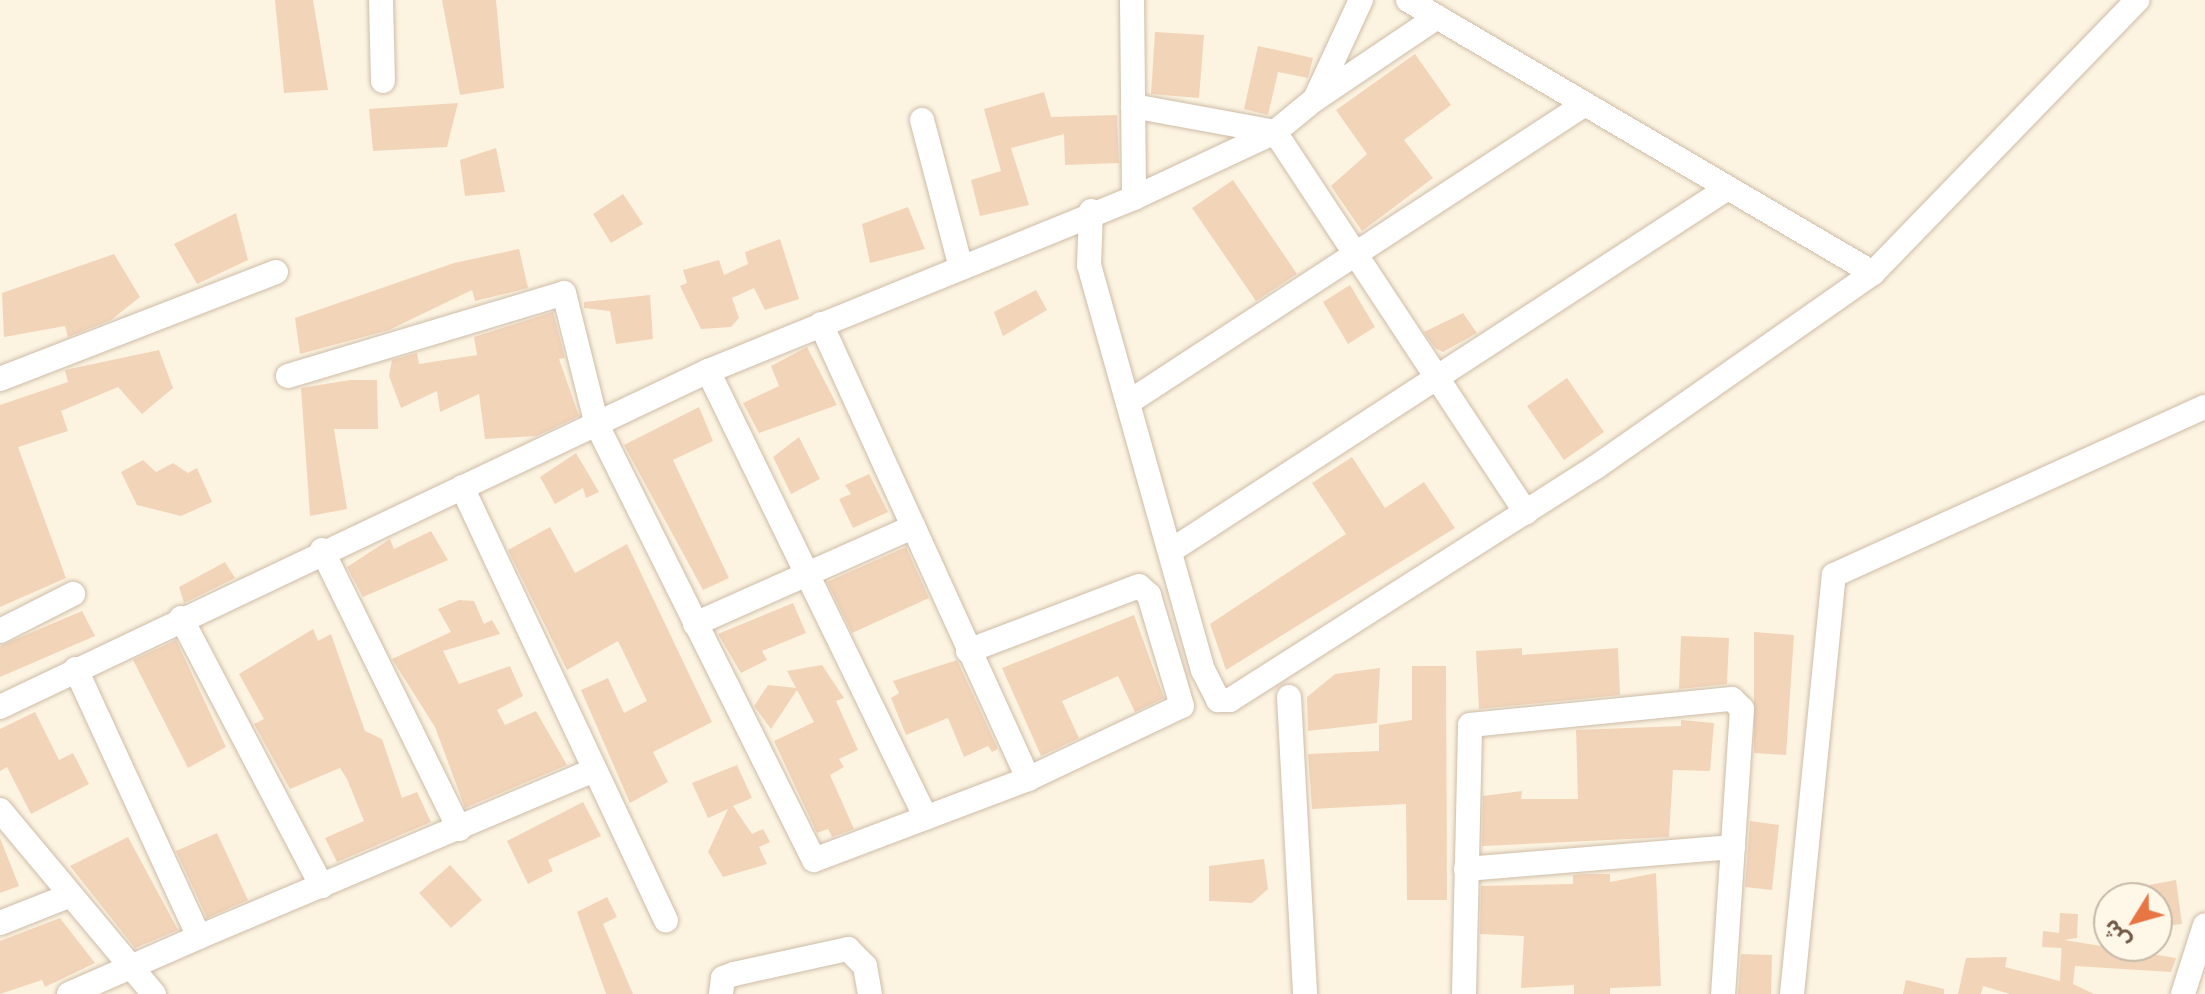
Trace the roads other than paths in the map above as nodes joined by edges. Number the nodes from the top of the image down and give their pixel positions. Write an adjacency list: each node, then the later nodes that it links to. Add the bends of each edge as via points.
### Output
1 (381, 0): 7 (street)
2 (1132, 0): 10 (street)
3 (1361, 0): 8 (street)
4 (1408, 0): 6 (street)
5 (2138, 0): 19 (street)
6 (1437, 17): 8 (street); 9 (street)
7 (383, 81)
8 (1315, 99): 12 (street)
9 (1585, 104): 13 (street); 16 (street)
10 (1133, 106): 12 (street); 14 (street)
11 (922, 120): 17 (street)
12 (1275, 132): 14 (street); 16 (street)
13 (1728, 188): 19 (street); 23 (street)
14 (1134, 198): 15 (street)
15 (1091, 211): 17 (street); 25 (street, via 1089,265)
16 (1356, 254): 23 (street); 25 (street)
17 (961, 268): 20 (street)
18 (276, 272): 24 (street)
19 (1873, 273): 29 (street)
20 (821, 324): 21 (street); 30 (street)
21 (708, 371): 27 (street); 33 (street)
22 (288, 376): 27 (street, via 560,290 571,303)
23 (1437, 377): 29 (street); 32 (street)
24 (0, 379)
25 (1129, 402): 32 (street)
26 (2205, 407): 63 (street, via 1834,575)
27 (597, 425): 28 (street); 36 (street)
28 (462, 487): 31 (street); 42 (street)
29 (1526, 513): 32 (street, via 1230,700 1210,690)
30 (913, 527): 33 (street); 38 (street)
31 (322, 550): 35 (street); 46 (street)
32 (1172, 550)
33 (806, 572): 36 (street); 45 (street)
34 (73, 594): 37 (street)
35 (181, 618): 39 (street); 49 (street)
36 (695, 624): 45 (street, via 810,857 820,861)
37 (0, 631)
38 (968, 651): 43 (street); 43 (street, via 1132,586 1149,595 1182,701 1179,711)
39 (76, 669): 41 (street); 54 (street)
40 (1289, 697): 60 (street)
41 (0, 707)
42 (594, 770): 46 (street); 51 (street)
43 (1028, 779): 45 (street)
44 (0, 810): 50 (street)
45 (926, 818)
46 (459, 829): 49 (street)
47 (1733, 847): 48 (street); 48 (street, via 1742,709 1732,699 1473,723); 62 (street)
48 (1466, 869): 61 (street)
49 (322, 886): 54 (street)
50 (71, 895): 52 (street); 55 (street)
51 (666, 920)
52 (0, 923)
53 (2205, 925): 64 (street)
54 (199, 937): 55 (street)
55 (133, 969): 56 (street); 57 (street)
56 (69, 994)
57 (154, 994)
58 (721, 994): 59 (street, via 723,978 734,974 848,949 865,966)
59 (870, 994)
60 (1305, 994)
61 (1464, 994)
62 (1723, 994)
63 (1792, 994)
64 (2183, 994)

